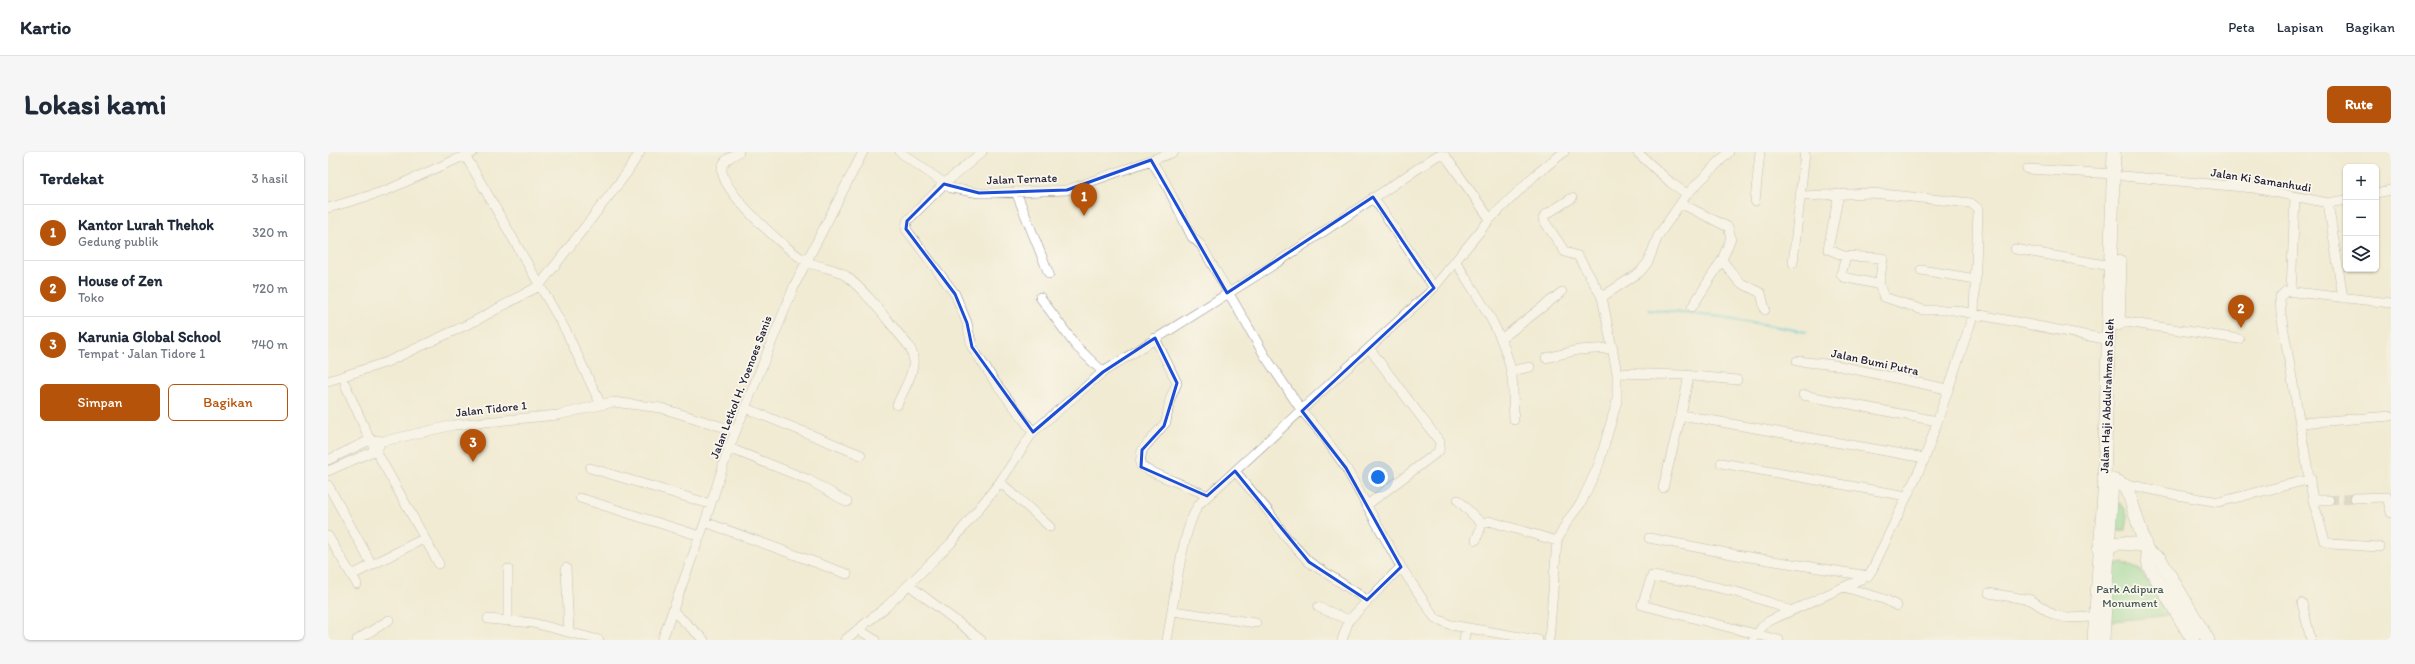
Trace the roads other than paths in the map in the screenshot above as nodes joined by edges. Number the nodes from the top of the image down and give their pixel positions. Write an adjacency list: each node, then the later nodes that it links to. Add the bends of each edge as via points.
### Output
1 (640, 152): 45 (street, via 626,174)
2 (739, 152): 37 (street, via 725,160 722,167 722,175 734,196 788,250)
3 (864, 152): 37 (street, Jalan Letkol H. Yoenoes Sanis, via 824,224)
4 (900, 152): 18 (street, Jalan Ternate)
5 (982, 152): 18 (street)
6 (1174, 152): 15 (street, Jalan Ternate)
7 (1564, 152): 33 (street, via 1535,175)
8 (1637, 152): 22 (street)
9 (1729, 152): 22 (street)
10 (1760, 152): 29 (street)
11 (1805, 152): 24 (street)
12 (2114, 152): 17 (highway, Jalan Haji Abdulrahman Saleh)
13 (2123, 152): 17 (highway, Jalan Haji Abdulrahman Saleh)
14 (464, 154): 32 (street, via 385,191); 45 (street)
15 (1150, 160): 20 (street, Jalan Ternate, via 1067,190); 49 (street, via 1166,184 1192,237 1201,245)
16 (2027, 169): 17 (street, Jalan Ki Samanhudi)
17 (2119, 175): 26 (street, Jalan Ki Samanhudi, via 2254,188); 40 (highway, Jalan Haji Abdulrahman Saleh); 57 (highway, Jalan Haji Abdulrahman Saleh)
18 (944, 184): 20 (street, Jalan Ternate, via 961,191); 86 (street, via 907,221 906,229 955,294 968,323 972,347)
19 (2391, 190): 21 (street)
20 (1016, 192): 42 (street)
21 (2379, 192)
22 (1687, 194): 31 (street)
23 (1839, 194): 24 (street); 35 (street, via 1828,249); 43 (street, via 1872,193 1971,203 1978,214)
24 (1802, 196): 39 (street)
25 (1374, 197): 33 (street, via 1438,155 1442,155); 46 (street); 49 (street)
26 (2295, 197): 30 (street, Jalan Ki Samanhudi); 48 (street)
27 (1572, 198): 51 (street, via 1545,215 1543,219 1564,252 1578,256)
28 (2343, 200): 30 (street, Jalan Ki Samanhudi)
29 (1755, 201)
30 (2328, 203): 52 (street)
31 (1682, 204): 36 (street, via 1728,227 1730,245); 51 (street, via 1658,236 1648,262 1640,272)
32 (328, 208)
33 (1490, 219): 38 (street)
34 (2015, 249): 40 (street)
35 (1846, 256): 44 (street, via 1842,276); 44 (street, via 1883,258)
36 (1722, 260): 54 (street); 55 (street, via 1738,282 1761,293)
37 (807, 262): 77 (street, via 845,275 909,346 914,354 915,364); 78 (street, Jalan Letkol H. Yoenoes Sanis, via 795,284)
38 (1456, 262): 46 (street); 59 (street)
39 (1793, 263)
40 (2111, 266): 60 (highway, Jalan Haji Abdulrahman Saleh)
41 (1921, 270): 43 (street)
42 (1049, 274)
43 (1976, 278): 56 (street)
44 (1879, 285): 56 (street, via 1884,297 1923,310 1940,308)
45 (539, 286): 72 (street, via 475,321 387,362); 76 (street, via 566,331)
46 (1434, 288): 62 (street)
47 (1562, 292): 59 (street)
48 (2291, 292): 52 (street); 84 (street, via 2282,293 2280,300)
49 (1228, 293): 58 (street); 79 (street, via 1265,356)
50 (1040, 297): 68 (street, via 1076,346)
51 (1602, 297): 63 (street)
52 (2343, 298): 53 (street)
53 (2391, 303)
54 (1692, 307)
55 (1765, 310)
56 (1974, 313): 60 (street); 74 (street)
57 (2118, 321): 61 (street); 99 (highway, Jalan Haji Abdulrahman Saleh)
58 (1155, 338): 68 (street); 103 (street, via 1175,377 1176,387 1170,399 1164,426 1142,450 1140,464 1147,471 1185,484)
59 (1501, 339): 67 (street)
60 (2110, 340): 99 (highway, Jalan Haji Abdulrahman Saleh)
61 (2238, 340)
62 (1369, 348): 79 (street); 112 (street, via 1436,437 1440,447 1426,462)
63 (1613, 348): 64 (street, via 1578,350); 69 (street)
64 (1546, 358)
65 (1797, 360): 74 (street, Jalan Bumi Putra, via 1835,365)
66 (1530, 367): 67 (street)
67 (1511, 371): 82 (street)
68 (1103, 372): 86 (street)
69 (1618, 373): 70 (street); 122 (street, via 1617,401 1599,464)
70 (1689, 375): 71 (street); 80 (street)
71 (1736, 380)
72 (328, 381)
73 (345, 384): 87 (street)
74 (1947, 390): 83 (street)
75 (1803, 396): 83 (street)
76 (601, 405): 85 (street, Jalan Tidore 1, via 627,403 661,408); 88 (street, Jalan Tidore 1, via 558,415 454,425)
77 (897, 405)
78 (745, 408): 85 (street, Jalan Letkol H. Yoenoes Sanis); 91 (street)
79 (1302, 411): 97 (street); 112 (street, via 1324,436)
80 (1681, 415): 92 (street); 102 (street)
81 (2391, 416): 84 (street)
82 (1514, 420)
83 (1937, 421): 92 (street)
84 (2300, 424): 98 (street)
85 (736, 430): 89 (street, Jalan Letkol H. Yoenoes Sanis)
86 (1033, 432): 100 (street)
87 (370, 440): 88 (street, Jalan Tidore 1); 90 (street); 93 (street)
88 (384, 441): 90 (street)
89 (729, 448): 110 (street, via 809,480); 111 (street, Jalan Letkol H. Yoenoes Sanis)
90 (376, 450): 96 (street); 120 (street)
91 (861, 455)
92 (1925, 458): 104 (street)
93 (328, 460)
94 (1721, 463): 104 (street)
95 (590, 468): 111 (street)
96 (328, 471)
97 (1235, 471): 103 (street); 138 (street, via 1269,512 1284,536 1309,562)
98 (2311, 479): 99 (street, via 2219,502); 108 (street)
99 (2113, 481): 123 (main road, Jalan Haji Abdulrahman Saleh); 125 (highway, via 2131,499)
100 (1000, 482): 116 (street); 135 (street, via 951,543)
101 (328, 484): 126 (street)
102 (1662, 488)
103 (1207, 496): 143 (street, via 1193,513)
104 (1907, 496): 133 (street)
105 (580, 498): 118 (street)
106 (2355, 498): 113 (street, via 2387,497)
107 (1458, 500): 115 (street)
108 (2313, 500): 109 (street); 124 (street, via 2325,541 2332,544)
109 (2329, 500)
110 (847, 502)
111 (710, 504): 114 (street, Jalan Letkol H. Yoenoes Sanis)
112 (1367, 505): 128 (street)
113 (2391, 513)
114 (705, 522): 118 (street, Jalan Letkol H. Yoenoes Sanis); 131 (street)
115 (1482, 524): 121 (street); 122 (street, via 1496,522)
116 (1050, 527)
117 (328, 536): 132 (street)
118 (700, 536): 142 (street, Jalan Letkol H. Yoenoes Sanis)
119 (1650, 538): 133 (street)
120 (423, 539): 126 (street); 127 (street)
121 (1476, 540)
122 (1557, 541): 166 (street)
123 (2104, 547): 125 (highway, via 2126,542); 145 (main road, Jalan Haji Abdulrahman Saleh); 169 (main road, Jalan Haji Abdulrahman Saleh)
124 (2379, 547)
125 (2146, 548): 170 (highway, via 2149,566); 171 (highway, via 2160,559)
126 (371, 564): 132 (street)
127 (439, 564)
128 (1401, 567): 138 (street); 151 (street, via 1435,618)
129 (566, 568): 153 (street)
130 (508, 569): 148 (street)
131 (847, 574)
132 (352, 575): 134 (street)
133 (1868, 576): 136 (street)
134 (357, 584)
135 (909, 585): 152 (street); 161 (street)
136 (1844, 587): 140 (street, via 1884,599); 144 (street)
137 (1989, 593): 145 (street, via 2031,600 2054,615 2067,618)
138 (1367, 600): 149 (street)
139 (2302, 603): 172 (street)
140 (1897, 606)
141 (1318, 607): 149 (street)
142 (673, 611): 157 (street, Jalan Letkol H. Yoenoes Sanis); 158 (street)
143 (1173, 611): 150 (street); 162 (street)
144 (1790, 612): 154 (street, via 1769,621); 154 (street, via 1767,601 1730,589 1652,576 1642,605 1701,619)
145 (2094, 617): 168 (main road, Jalan Haji Abdulrahman Saleh)
146 (488, 619): 148 (street)
147 (389, 620): 155 (street)
148 (508, 620): 153 (street, via 533,622)
149 (1349, 620): 163 (street)
150 (1256, 623)
151 (1466, 628): 164 (street); 165 (street)
152 (858, 629): 159 (street); 160 (street)
153 (569, 632): 156 (street)
154 (1754, 637): 167 (street)
155 (357, 640)
156 (599, 640)
157 (662, 640)
158 (704, 640)
159 (845, 640)
160 (875, 640)
161 (981, 640)
162 (1167, 640)
163 (1342, 640)
164 (1464, 640)
165 (1538, 640)
166 (1549, 640)
167 (1779, 640)
168 (2093, 640)
169 (2104, 640)
170 (2193, 640)
171 (2208, 640)
172 (2311, 640)

